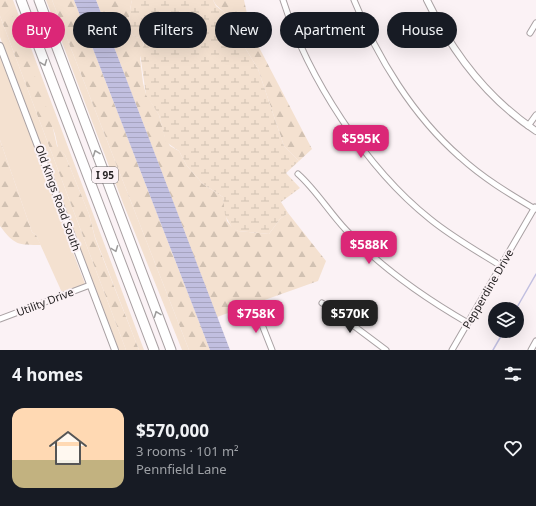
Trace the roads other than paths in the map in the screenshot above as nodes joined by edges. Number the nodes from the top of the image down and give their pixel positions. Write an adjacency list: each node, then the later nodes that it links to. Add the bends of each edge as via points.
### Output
1 (21, 0): 23 (highway, I 95, one-way to 23)
2 (38, 0): 24 (highway, I 95, one-way to 2)
3 (283, 0): 14 (street, via 315,73 348,127 374,163 430,219)
4 (354, 0): 13 (street, via 386,64 435,132 476,171)
5 (427, 0): 10 (street, via 476,76 503,105)
6 (536, 23): 7 (street)
7 (530, 33)
8 (0, 46): 15 (street, Old Kings Road South)
9 (536, 114): 10 (street)
10 (528, 126): 11 (street)
11 (536, 131)
12 (298, 174): 19 (street, via 336,220 377,260 419,293)
13 (535, 208): 14 (street, Pepperdine Drive)
14 (501, 266): 19 (street, Pepperdine Drive)
15 (90, 285): 18 (street, Utility Drive); 22 (street, Old Kings Road South)
16 (322, 303): 21 (street)
17 (257, 312): 25 (street)
18 (0, 319)
19 (468, 323): 26 (street, Pepperdine Drive)
20 (536, 341): 27 (street)
21 (383, 349)
22 (116, 350)
23 (154, 350)
24 (171, 350)
25 (272, 350)
26 (452, 350)
27 (531, 350)

